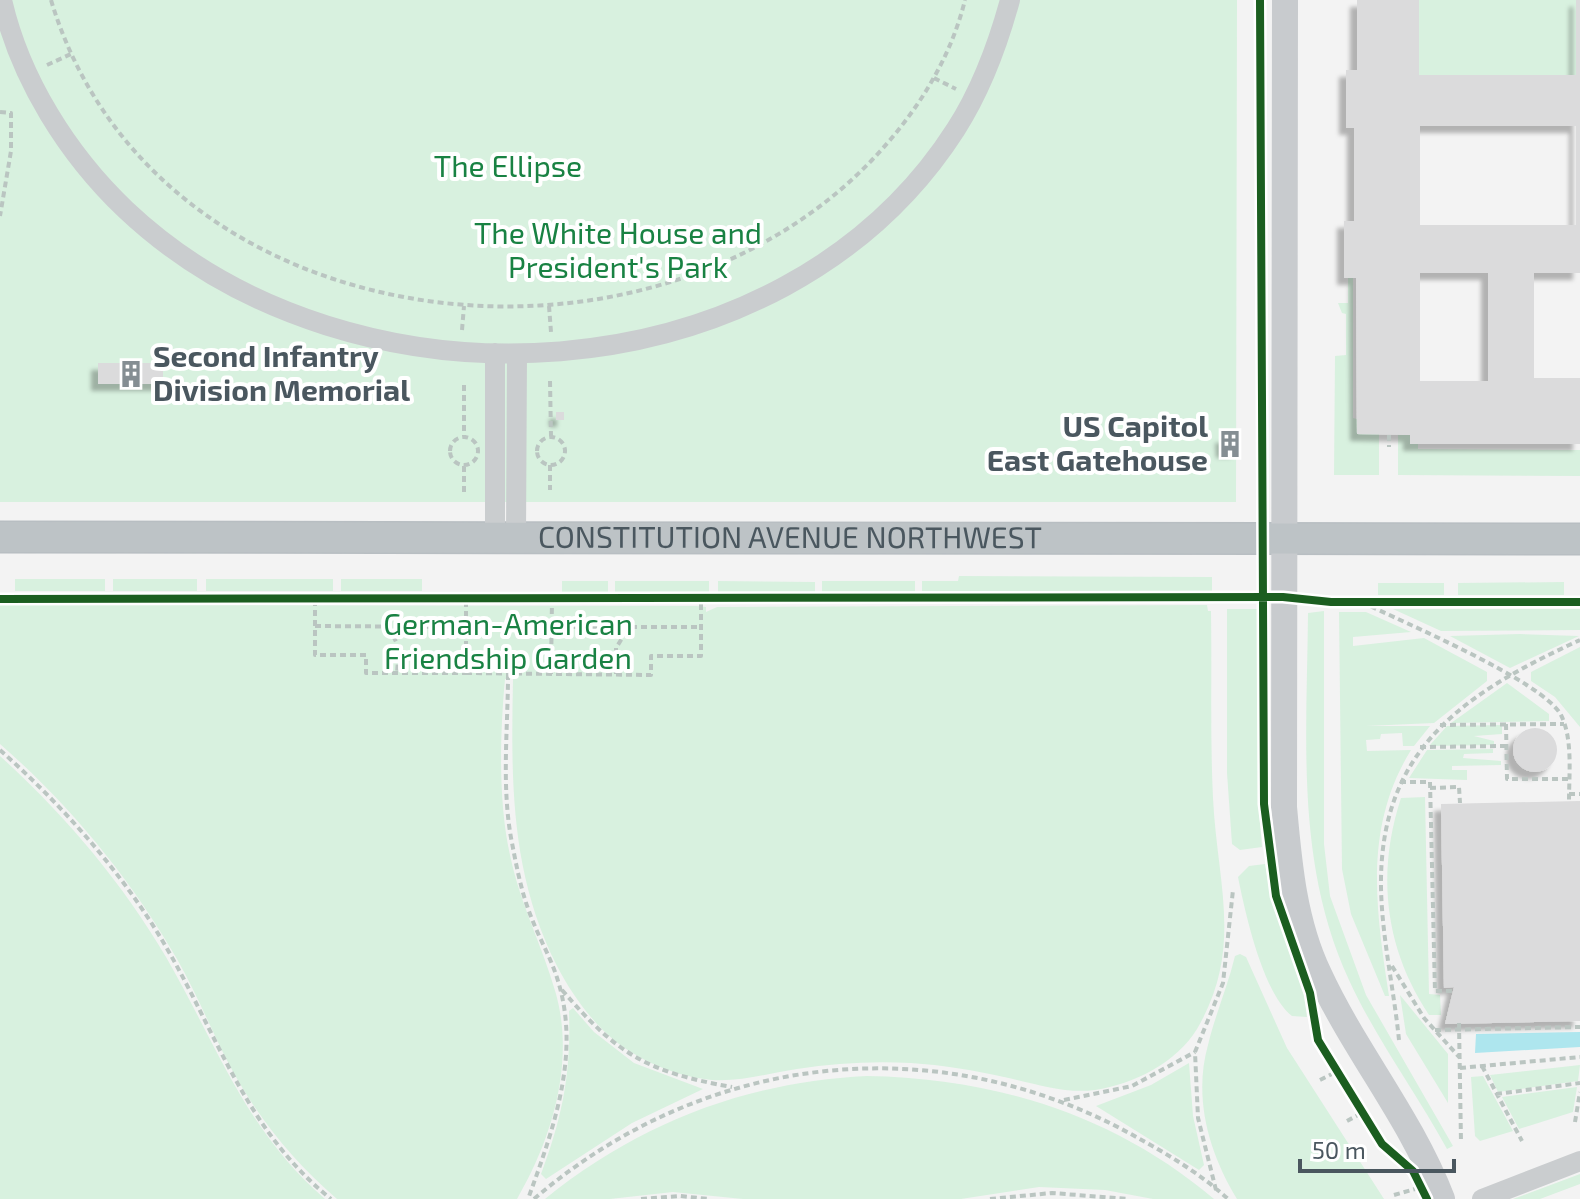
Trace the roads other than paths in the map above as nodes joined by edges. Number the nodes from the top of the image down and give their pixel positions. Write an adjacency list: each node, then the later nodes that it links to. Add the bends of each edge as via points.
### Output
1 (2, 0): 4 (street, via 28,72 64,135 112,197 162,242 243,292 333,328 409,346)
2 (1010, 0): 5 (street, via 975,95 940,153 898,200 827,258 742,305 675,329 607,346)
3 (1285, 0): 8 (main road)
4 (495, 353): 5 (street); 7 (street)
5 (517, 354): 7 (street)
6 (0, 537): 7 (highway, CONSTITUTION AVENUE NORTHWEST)
7 (505, 537): 8 (highway, CONSTITUTION AVENUE NORTHWEST)
8 (1285, 538): 9 (highway, CONSTITUTION AVENUE NORTHWEST); 11 (main road, via 1284,807 1296,903 1318,973 1410,1130)
9 (1580, 539)
10 (1580, 1161): 12 (street)
11 (1434, 1198)
12 (1482, 1199)

